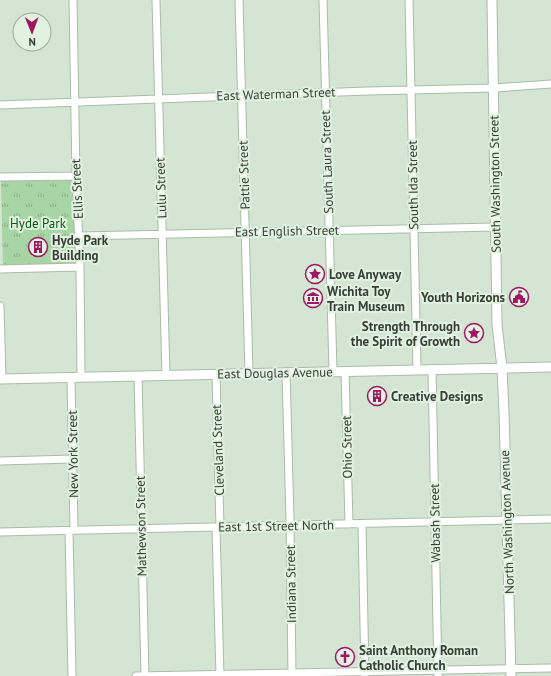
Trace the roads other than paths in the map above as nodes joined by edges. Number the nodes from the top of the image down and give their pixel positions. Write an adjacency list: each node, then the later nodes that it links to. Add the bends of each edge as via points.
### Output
1 (73, 0): 13 (street, Ellis Street)
2 (156, 0): 12 (street, Lulu Street)
3 (239, 0): 11 (street, Pattie Street)
4 (323, 0): 10 (street, South Laura Street)
5 (409, 0): 9 (street, South Ida Street)
6 (492, 0): 8 (main road, South Washington Street)
7 (551, 84): 8 (street, East Waterman Street)
8 (494, 88): 9 (street, East Waterman Street); 17 (main road, South Washington Street)
9 (410, 90): 10 (street, East Waterman Street); 18 (street, South Ida Street)
10 (325, 92): 11 (street, East Waterman Street); 19 (street, South Laura Street)
11 (241, 95): 12 (street, East Waterman Street); 20 (street, Pattie Street)
12 (158, 98): 13 (street, East Waterman Street); 21 (street, Lulu Street)
13 (75, 102): 14 (street, East Waterman Street); 15 (street, Ellis Street)
14 (0, 105)
15 (76, 176): 16 (street); 22 (street, Ellis Street)
16 (0, 177)
17 (495, 227): 18 (street, East English Street); 27 (main road, South Washington Street)
18 (414, 228): 19 (street, East English Street); 28 (street, South Ida Street)
19 (329, 230): 20 (street, East English Street); 30 (street, South Laura Street)
20 (246, 232): 21 (street, East English Street); 33 (street, Pattie Street)
21 (162, 234): 22 (street, East English Street); 36 (street, Lulu Street)
22 (80, 236): 23 (street, Ellis Street)
23 (80, 267): 24 (street); 38 (street, Ellis Street)
24 (0, 269)
25 (0, 306): 39 (street)
26 (551, 367): 27 (main road, East Douglas Avenue)
27 (502, 368): 29 (main road, East Douglas Avenue); 43 (main road, North Washington Avenue)
28 (417, 369): 29 (main road, East Douglas Avenue); 31 (main road, East Douglas Avenue)
29 (432, 369): 44 (street, Wabash Street)
30 (333, 371): 31 (main road, East Douglas Avenue); 32 (main road, East Douglas Avenue)
31 (345, 371): 45 (street, Ohio Street)
32 (286, 372): 33 (main road, East Douglas Avenue); 47 (street, Indiana Street)
33 (249, 373): 34 (main road, East Douglas Avenue)
34 (216, 374): 36 (main road, East Douglas Avenue); 48 (street, Cleveland Street)
35 (138, 376): 36 (main road, East Douglas Avenue); 38 (main road, East Douglas Avenue); 49 (street, Mathewson Street)
36 (166, 376)
37 (71, 378): 38 (main road, East Douglas Avenue); 39 (main road, East Douglas Avenue); 40 (street, New York Street)
38 (82, 378)
39 (1, 379)
40 (73, 459): 41 (street); 50 (street, New York Street)
41 (0, 461)
42 (551, 518): 43 (street, East 1st Street North)
43 (507, 520): 44 (street, East 1st Street North); 53 (main road, North Washington Avenue)
44 (436, 522): 46 (street, East 1st Street North); 54 (street, Wabash Street)
45 (349, 524): 46 (street, East 1st Street North); 47 (street, East 1st Street North)
46 (362, 524): 56 (street)
47 (290, 525): 48 (street, East 1st Street North); 55 (street, Indiana Street)
48 (218, 527): 49 (street, East 1st Street North); 57 (street, Cleveland Street)
49 (141, 529): 50 (street, East 1st Street North); 60 (street, Mathewson Street)
50 (72, 530): 51 (street, East 1st Street North); 58 (street, New York Street)
51 (0, 532)
52 (551, 668): 53 (street)
53 (511, 672): 54 (street)
54 (438, 673): 56 (street)
55 (292, 674): 56 (street); 57 (street)
56 (365, 674)
57 (220, 675): 60 (street)
58 (72, 676)
59 (136, 676): 60 (street)
60 (144, 676)

